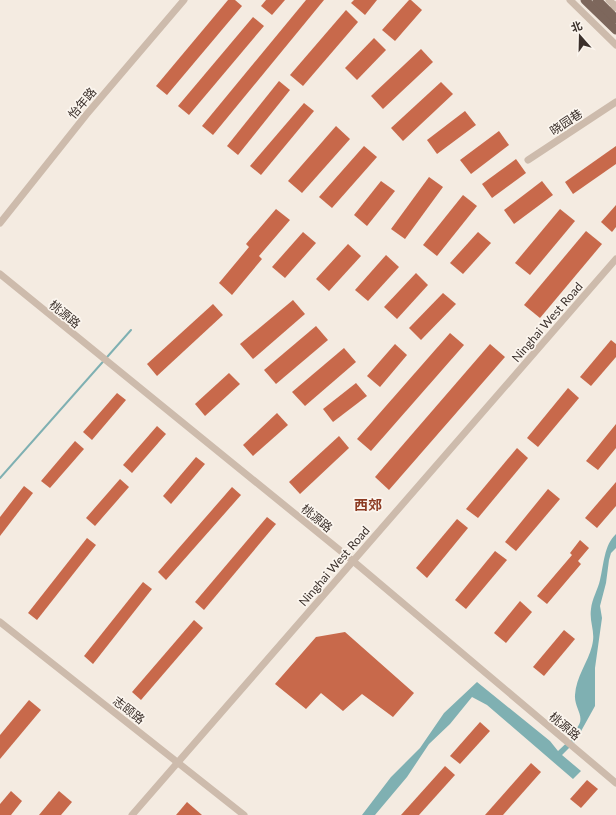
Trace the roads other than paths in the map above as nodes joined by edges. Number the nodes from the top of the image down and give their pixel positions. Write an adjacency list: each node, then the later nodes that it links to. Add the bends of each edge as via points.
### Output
1 (184, 0): 11 (street, 怡年路, via 86,115)
2 (570, 0): 8 (street)
3 (585, 0): 6 (main road)
4 (596, 0): 6 (main road)
5 (609, 0): 6 (street)
6 (613, 12): 7 (main road)
7 (616, 30)
8 (616, 45)
9 (616, 102): 10 (street, 晓园巷)
10 (528, 160)
11 (0, 223)
12 (616, 259): 14 (street, Ninghai West Road)
13 (0, 274): 14 (street, 桃源路)
14 (353, 561): 16 (street, Ninghai West Road); 17 (street, 桃源路)
15 (0, 622): 16 (street, 志颐路)
16 (177, 762): 18 (street, Ninghai West Road); 19 (street, 志颐路)
17 (616, 783)
18 (132, 815)
19 (244, 815)

